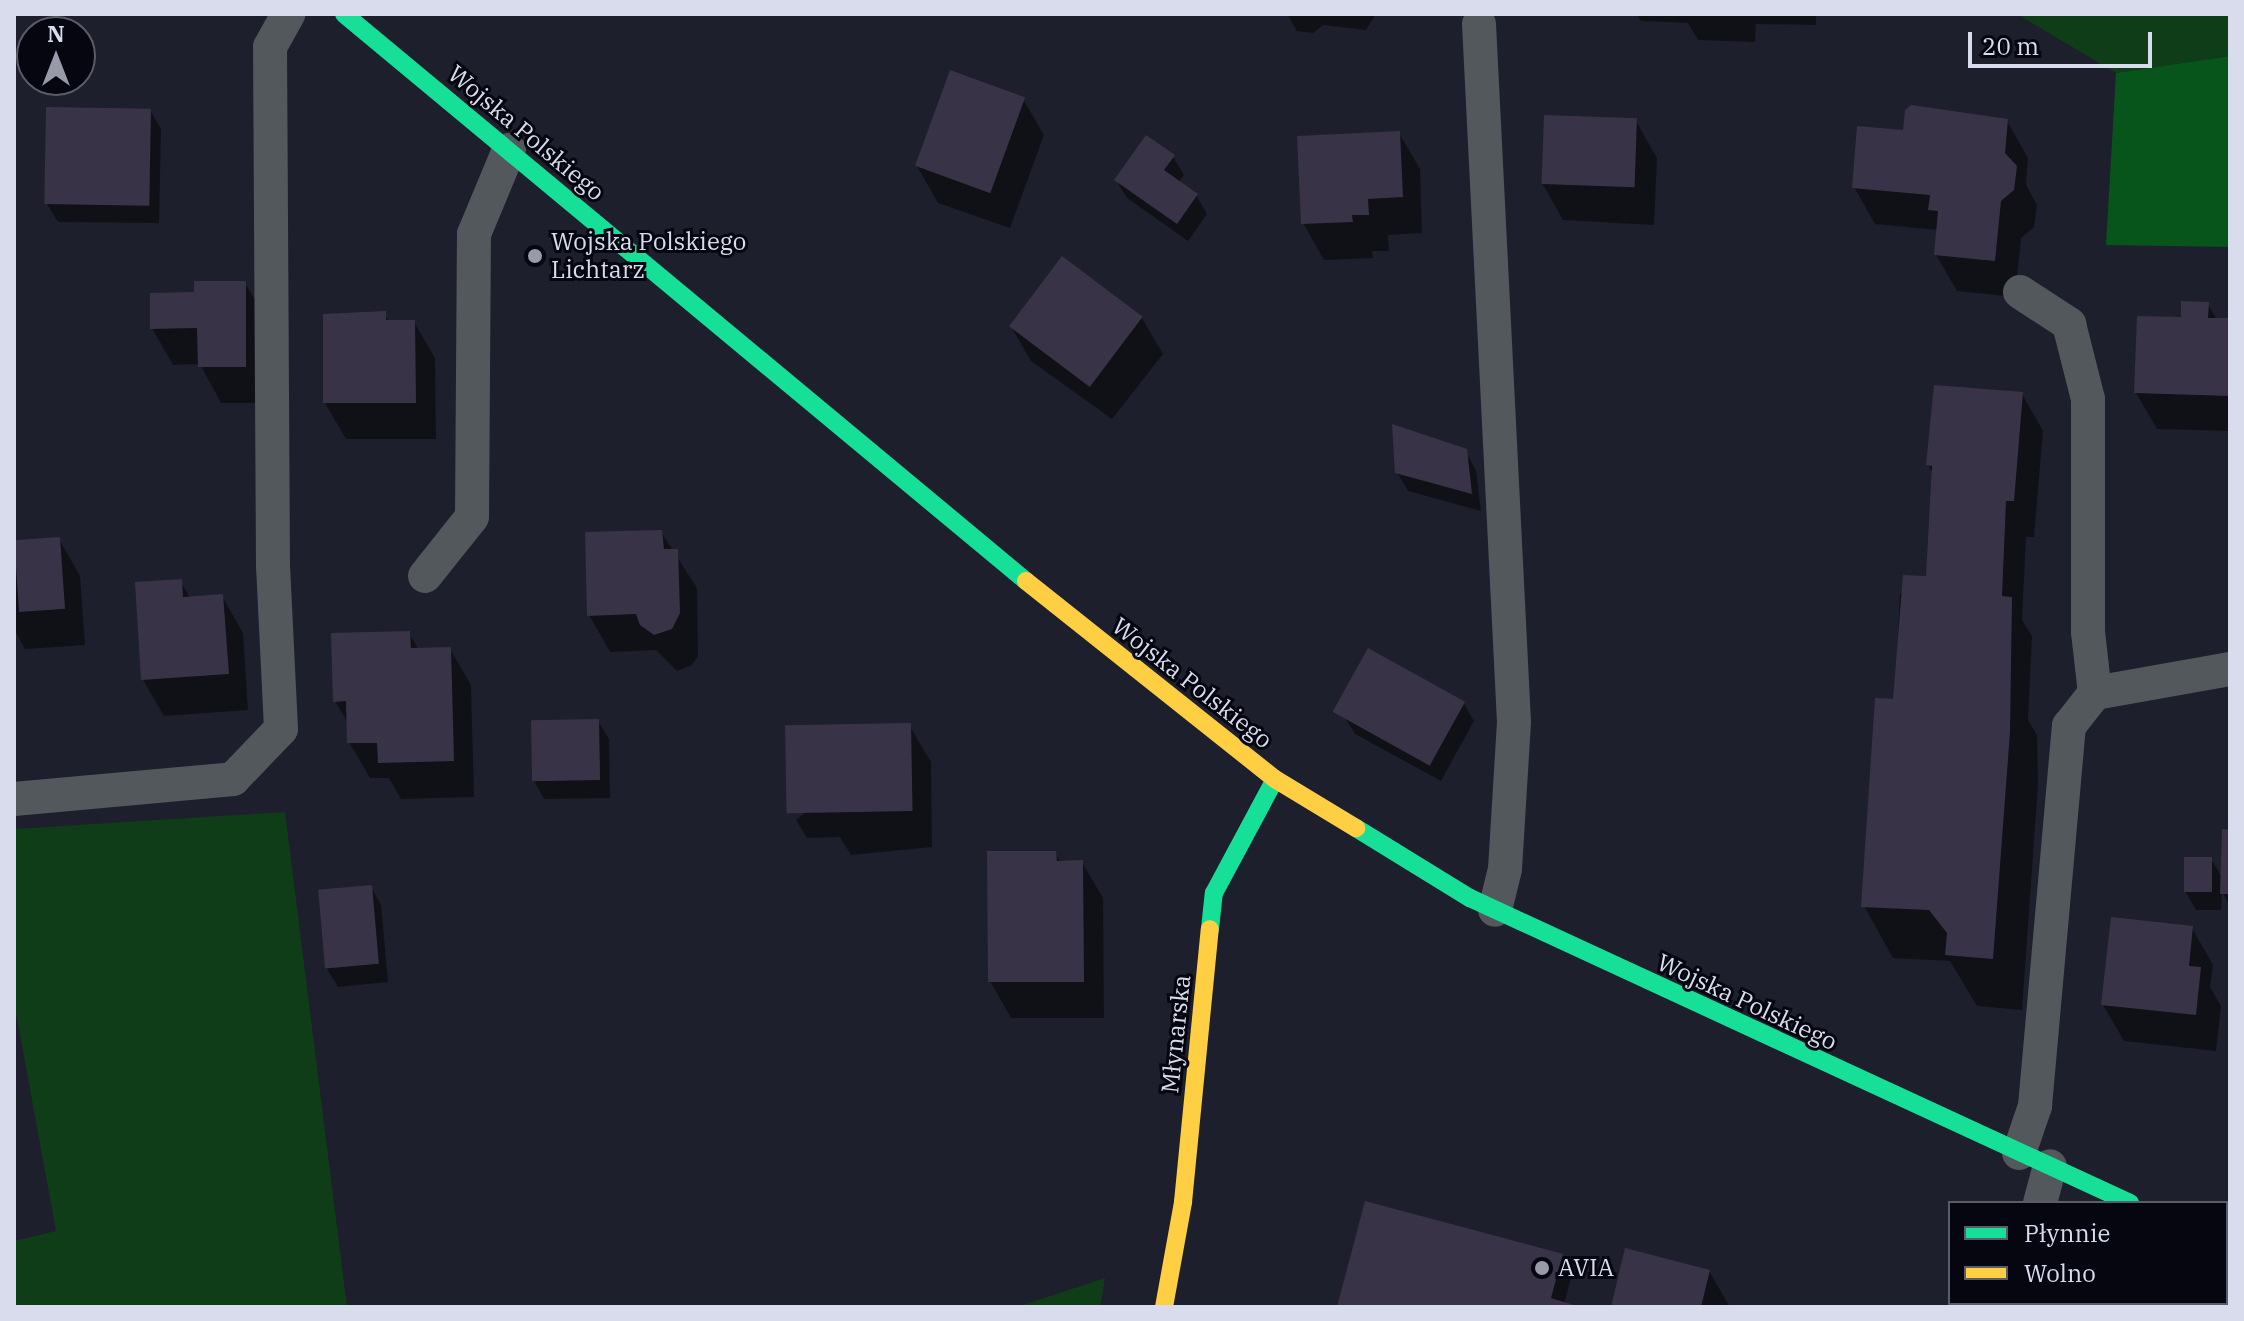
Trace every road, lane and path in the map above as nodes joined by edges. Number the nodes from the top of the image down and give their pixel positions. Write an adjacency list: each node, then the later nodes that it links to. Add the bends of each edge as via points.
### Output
1 (288, 14): 10 (lane, via 270,47 273,566 281,729 233,779)
2 (344, 14): 4 (street, Wojska Polskiego)
3 (1479, 24): 11 (lane, via 1514,722 1505,869)
4 (509, 150): 6 (lane, via 474,234 472,517); 9 (street, Wojska Polskiego, via 1131,668)
5 (2020, 292): 8 (lane, via 2069,324 2088,399 2088,632)
6 (425, 576)
7 (2230, 669): 8 (lane)
8 (2095, 693): 12 (lane, via 2069,726)
9 (1275, 779): 11 (street, Wojska Polskiego); 15 (street, Młynarska, via 1214,893 1183,1202)
10 (14, 799)
11 (1495, 910): 12 (street, Wojska Polskiego)
12 (2034, 1160): 13 (lane); 14 (street, Wojska Polskiego)
13 (2040, 1201)
14 (2126, 1201)
15 (1164, 1307)

